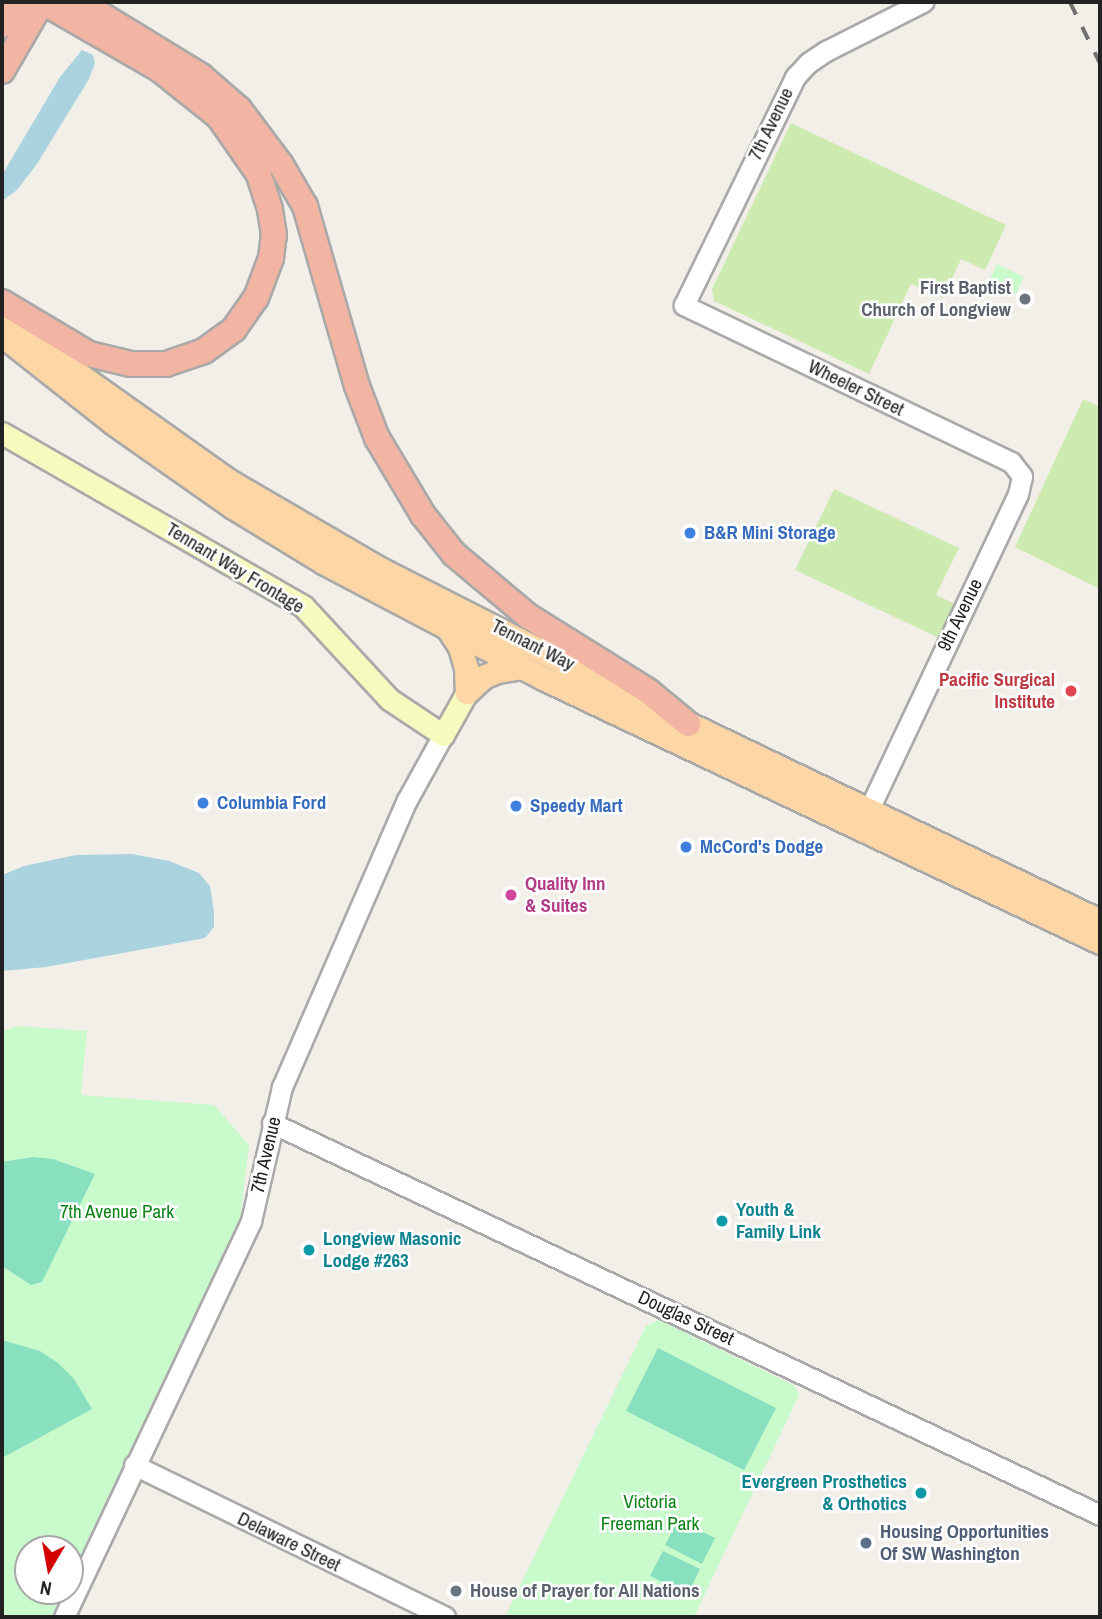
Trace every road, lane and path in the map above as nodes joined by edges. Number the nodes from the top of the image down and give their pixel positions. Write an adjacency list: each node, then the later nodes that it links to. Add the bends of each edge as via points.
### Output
1 (21, 2): 5 (highway)
2 (43, 2): 6 (highway); 7 (highway, via 159,69 219,117 258,173 272,222 271,258 257,298 234,329 204,351 166,363 131,364 89,354)
3 (80, 2): 16 (highway, via 201,76 239,109 281,165 305,206 357,386 377,438 454,554 527,616 648,691)
4 (923, 2): 8 (street, 7th Avenue, via 826,51 794,77)
5 (2, 25)
6 (2, 71)
7 (2, 302)
8 (684, 306): 12 (street, Wheeler Street, via 1011,462)
9 (2, 309): 16 (main road, Tennant Way, via 61,362 229,481 382,570)
10 (2, 335): 13 (main road, Tennant Way, via 112,422 233,507)
11 (2, 433): 17 (main road, Tennant Way Frontage, via 303,606 389,699)
12 (1021, 476): 18 (street, 9th Avenue, via 1018,494)
13 (449, 630): 14 (main road, Tennant Way); 15 (main road, via 460,647)
14 (521, 667): 15 (main road, via 483,677); 18 (main road, Tennant Way)
15 (467, 692): 17 (main road, 7th Avenue)
16 (688, 724): 18 (main road, Tennant Way)
17 (443, 735): 21 (street, 7th Avenue, via 404,807 282,1087)
18 (864, 819): 19 (main road, Tennant Way); 20 (main road, Tennant Way)
19 (1100, 921)
20 (1100, 942)
21 (272, 1123): 22 (street, 7th Avenue, via 251,1221); 23 (street, Douglas Street)
22 (134, 1465): 24 (street, 7th Avenue); 25 (street, Delaware Street)
23 (1100, 1515)
24 (64, 1617)
25 (445, 1617)

